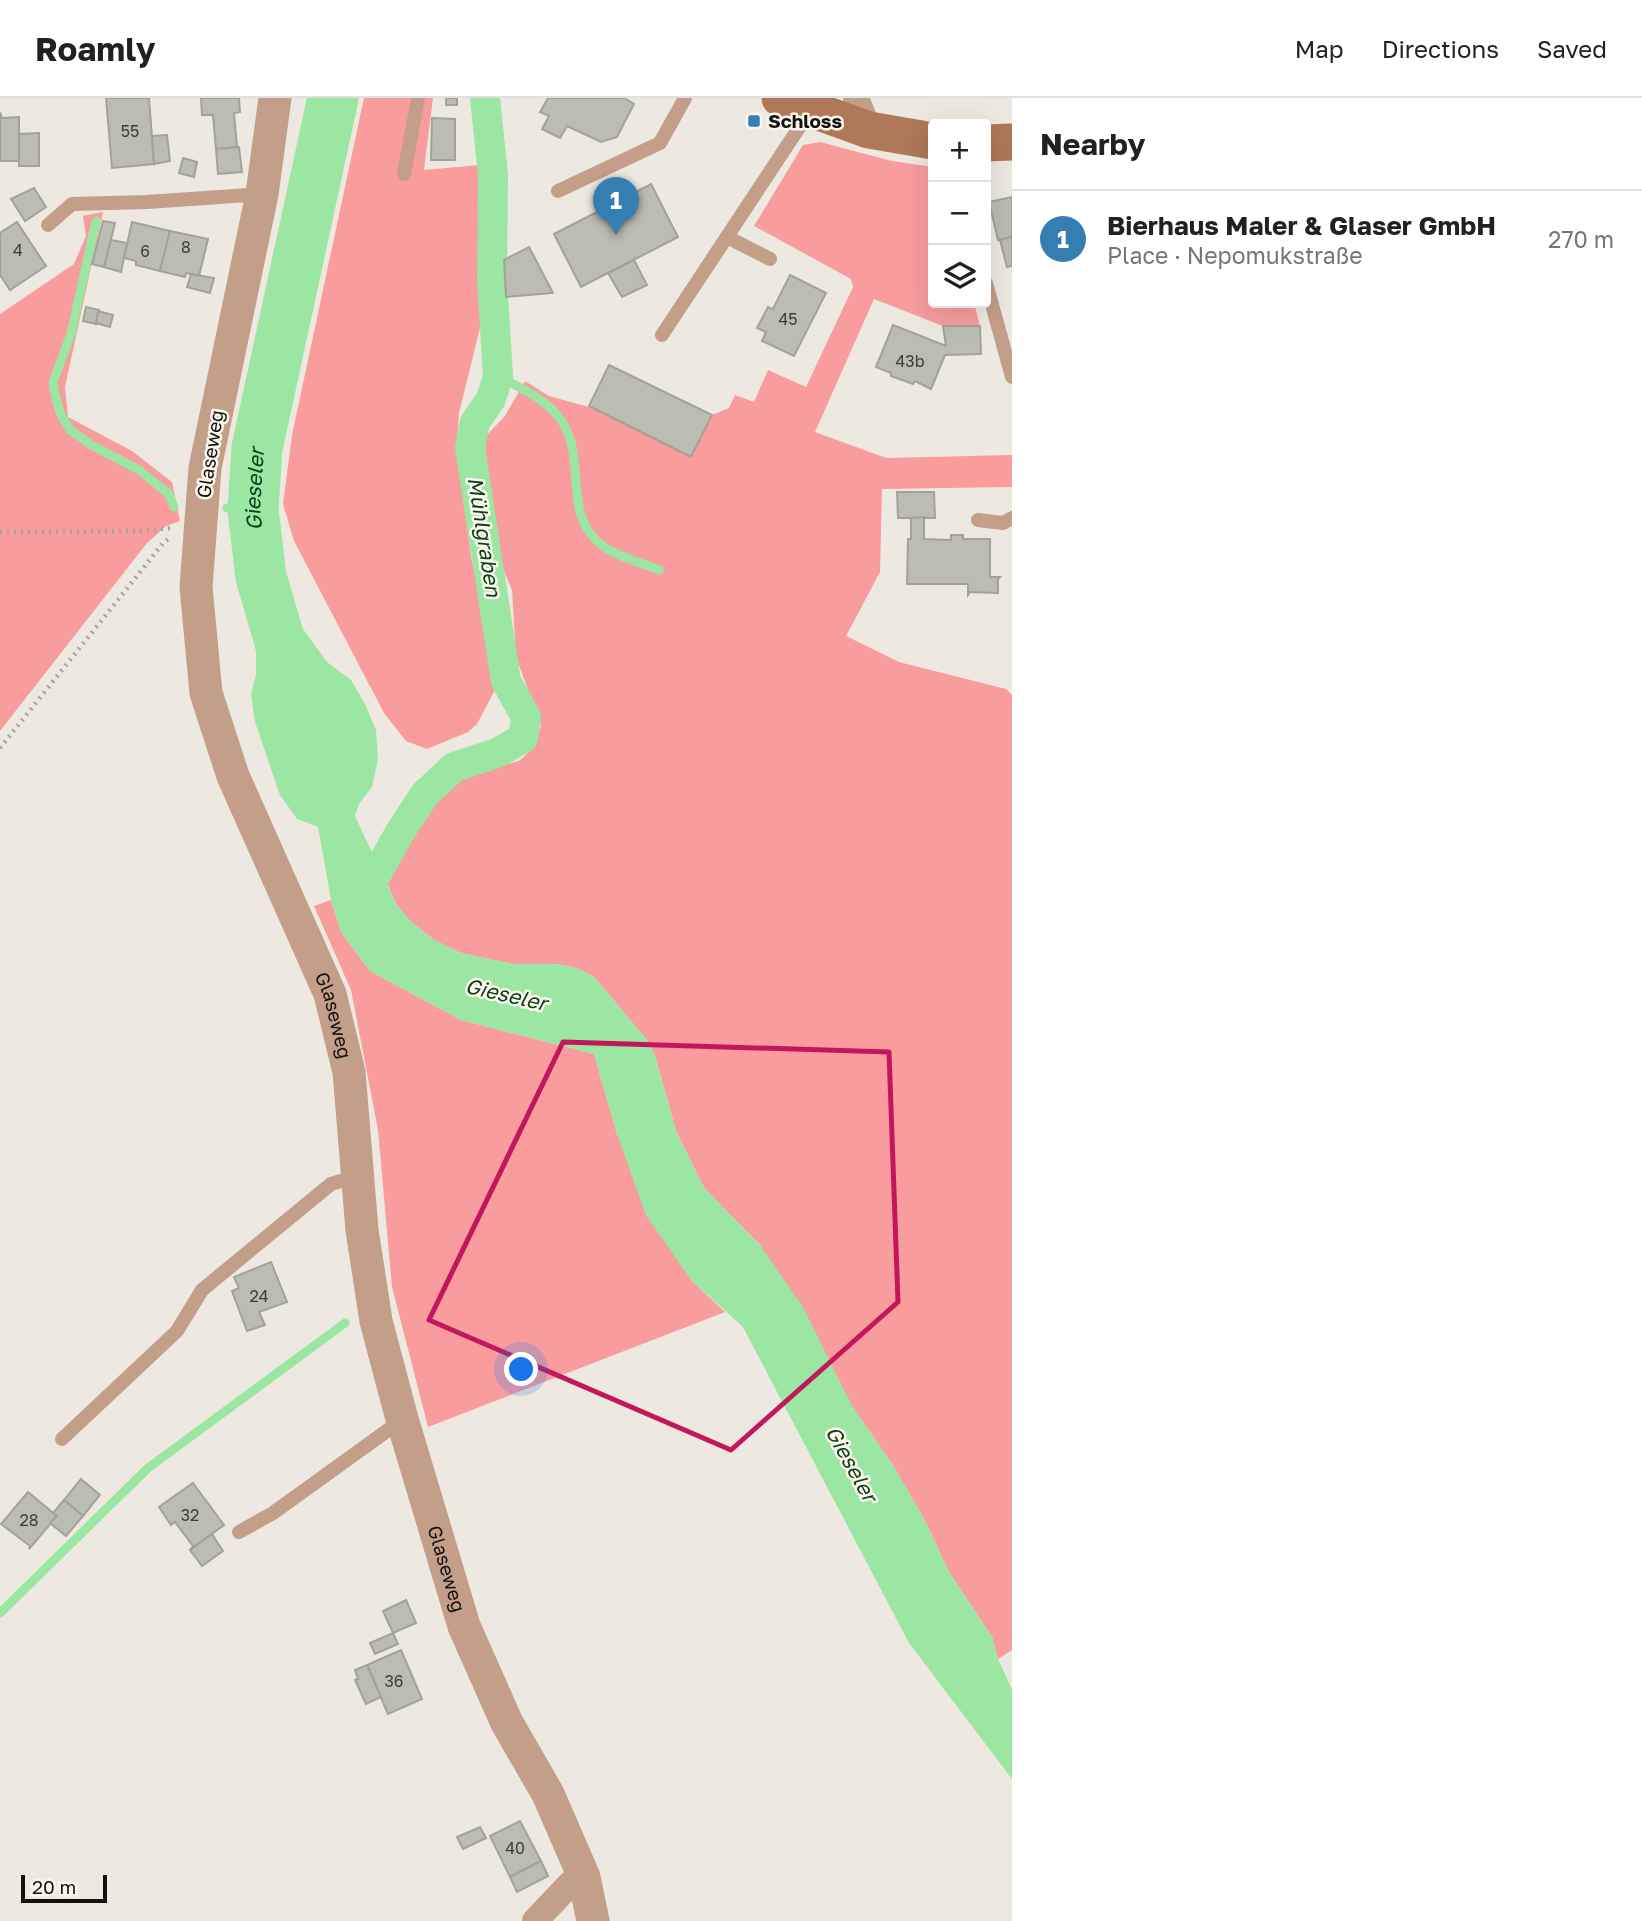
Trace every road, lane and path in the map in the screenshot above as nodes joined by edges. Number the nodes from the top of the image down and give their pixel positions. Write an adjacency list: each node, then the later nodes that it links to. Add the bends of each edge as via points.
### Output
1 (275, 98): 11 (street, Glaseweg)
2 (418, 98): 9 (lane)
3 (685, 98): 10 (lane, via 660,143)
4 (796, 104): 5 (main road); 13 (lane)
5 (862, 114): 6 (main road)
6 (928, 139)
7 (1012, 142): 8 (main road)
8 (991, 144)
9 (404, 174)
10 (558, 191)
11 (262, 194): 12 (lane, via 72,204); 20 (street, Glaseweg, via 205,468)
12 (48, 225)
13 (727, 237): 14 (lane); 16 (lane)
14 (770, 259)
15 (991, 301): 17 (lane)
16 (662, 335)
17 (1012, 377)
18 (1012, 518): 19 (lane, via 1003,523)
19 (978, 520)
20 (200, 526): 21 (path); 22 (path, via 164,542); 23 (street, Glaseweg, via 196,587 206,693 233,776 330,994 349,1072)
21 (0, 533)
22 (0, 748)
23 (358, 1176): 24 (street, Glaseweg, via 376,1321); 25 (lane, via 331,1184 202,1290 177,1331)
24 (402, 1419): 26 (lane, via 273,1513); 27 (street, Glaseweg, via 464,1626)
25 (62, 1439)
26 (239, 1531)
27 (584, 1877): 28 (street, via 570,1884); 29 (street, Glaseweg)
28 (535, 1921)
29 (593, 1921)

